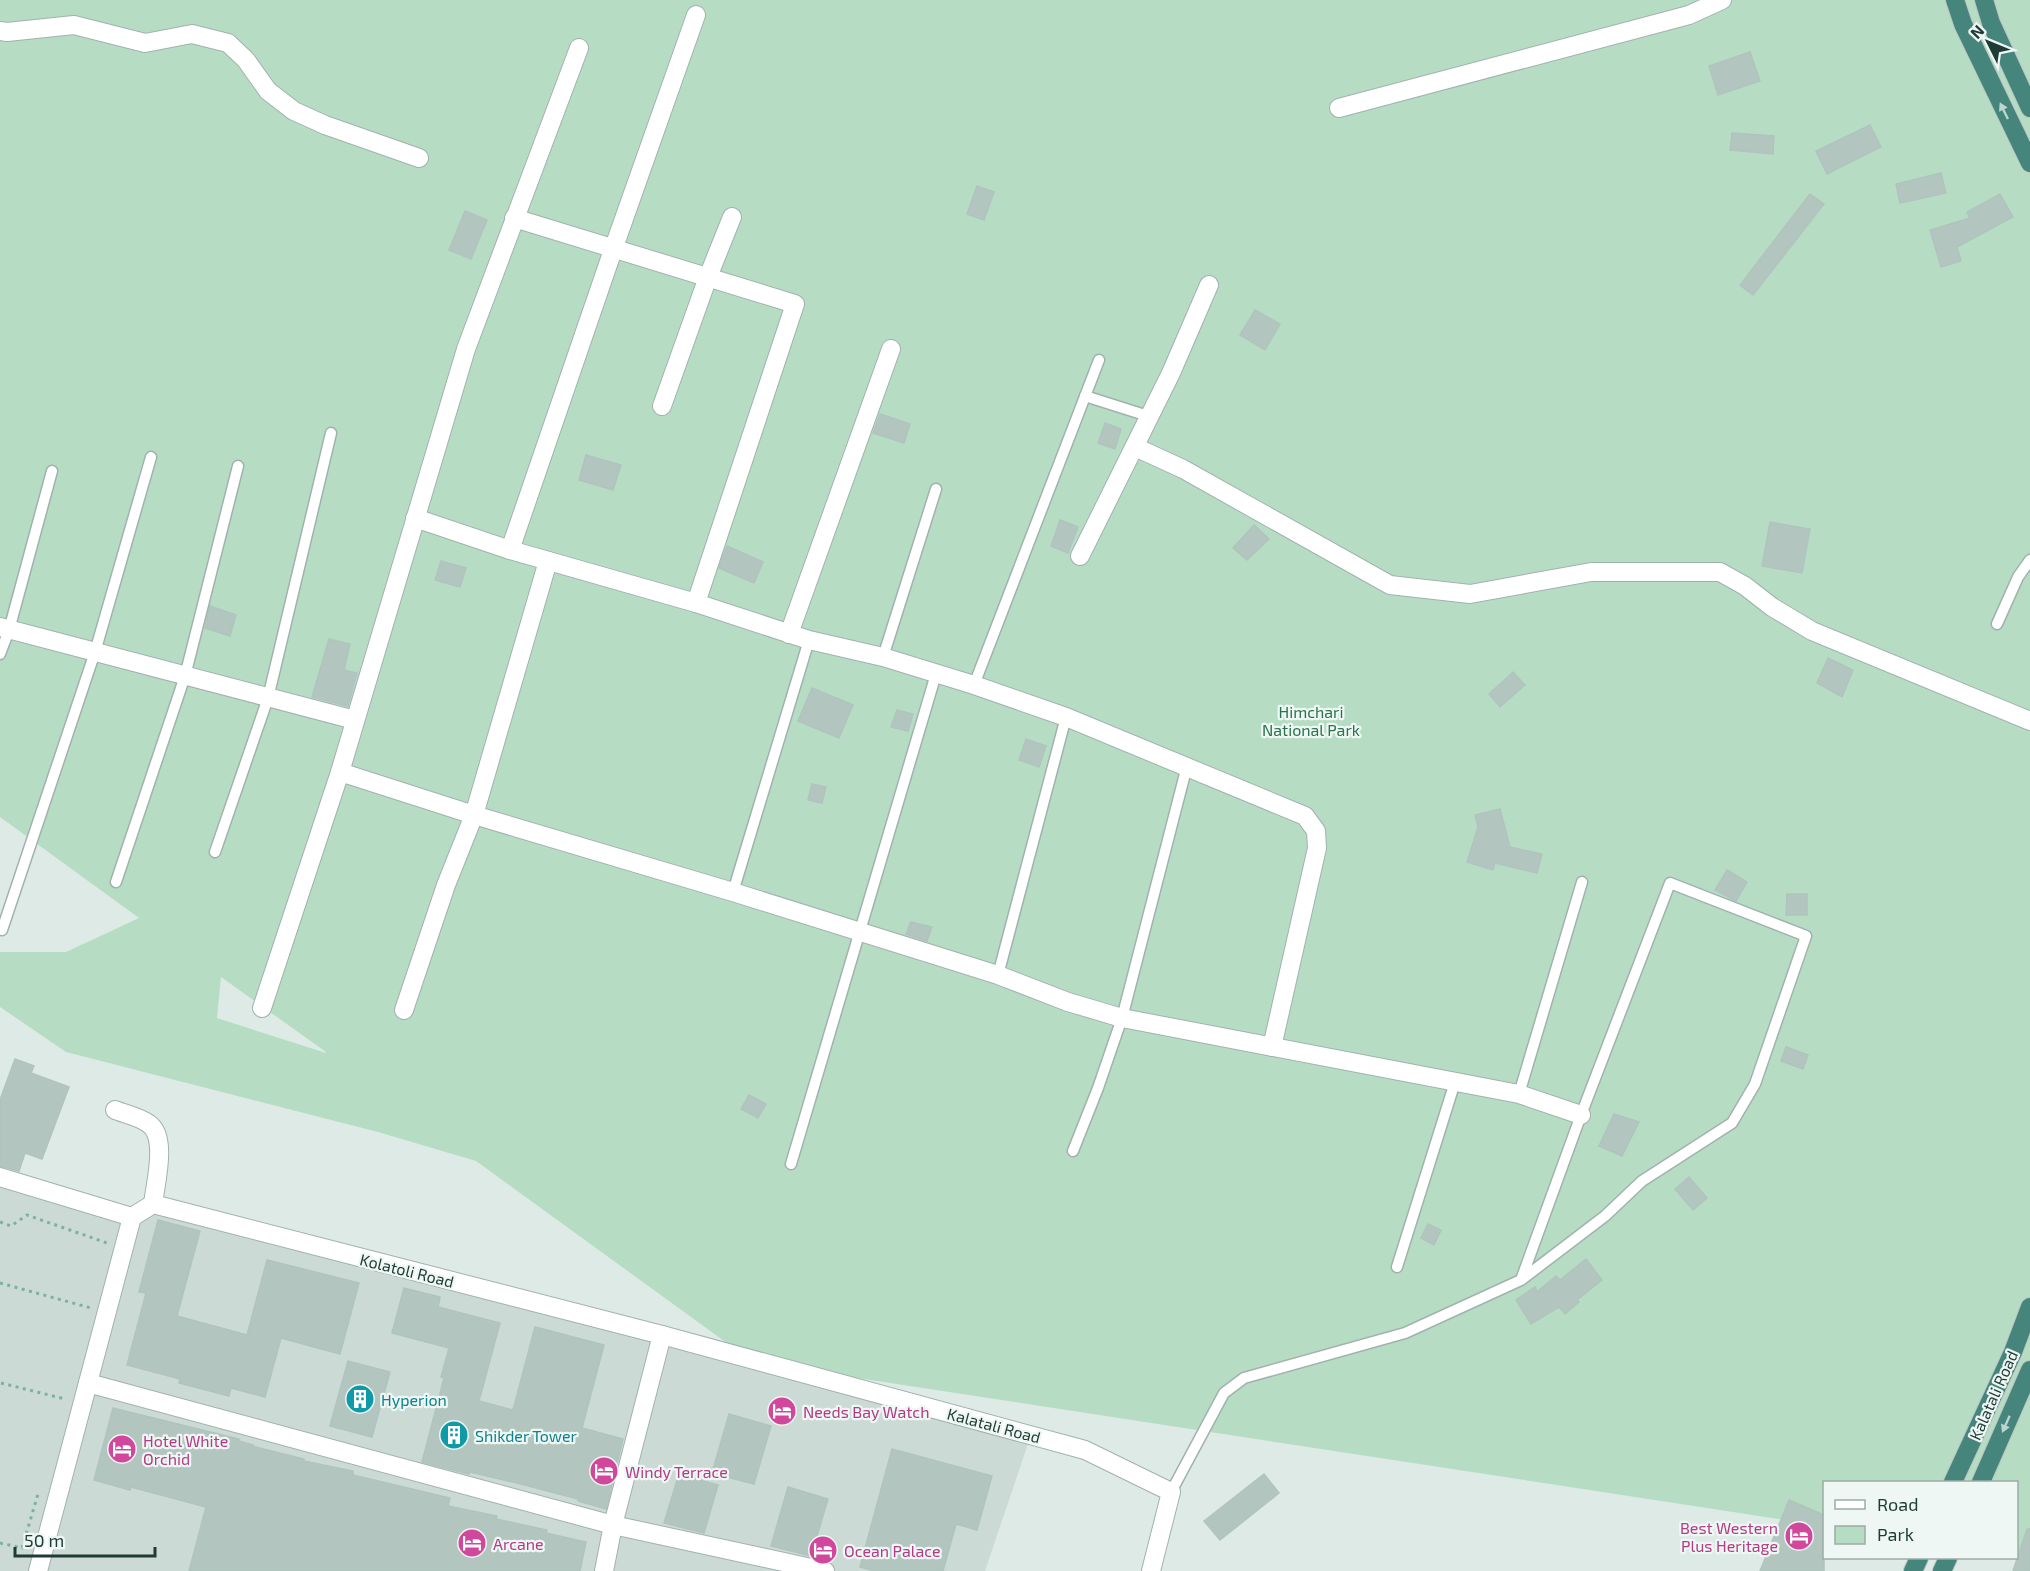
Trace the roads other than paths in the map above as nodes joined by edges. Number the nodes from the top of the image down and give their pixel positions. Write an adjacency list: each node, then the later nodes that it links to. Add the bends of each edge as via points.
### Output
1 (1722, 0): 7 (street, via 1689,15)
2 (1955, 0): 10 (highway, one-way to 2)
3 (1984, 0): 8 (highway)
4 (696, 15): 13 (street)
5 (0, 31): 9 (street, via 74,25 145,43 192,34 228,43 268,91 294,111)
6 (579, 48): 12 (street)
7 (1339, 108)
8 (2030, 108)
9 (419, 158)
10 (2030, 163)
11 (732, 217): 14 (street)
12 (514, 218): 13 (street); 27 (street, via 466,349)
13 (614, 247): 14 (street); 28 (street)
14 (708, 277): 19 (street); 32 (street, via 795,304)
15 (1209, 285): 20 (street)
16 (891, 349): 35 (street)
17 (1099, 360): 18 (lane)
18 (1085, 396): 20 (lane); 42 (lane)
19 (662, 406)
20 (1148, 417): 22 (street)
21 (331, 433): 43 (lane)
22 (1135, 447): 29 (street); 46 (street, via 1183,469 1390,585 1470,594 1591,572 1720,572 1812,631)
23 (151, 457): 37 (lane)
24 (238, 466): 41 (lane)
25 (52, 471): 34 (lane)
26 (936, 489): 39 (lane)
27 (415, 518): 28 (street); 45 (street)
28 (510, 550): 31 (street)
29 (1080, 556)
30 (2030, 560): 33 (lane)
31 (548, 561): 32 (street); 49 (street)
32 (696, 603): 35 (street)
33 (1997, 624)
34 (4, 629): 37 (street); 38 (lane)
35 (789, 634): 36 (street)
36 (809, 640): 39 (street); 53 (lane)
37 (95, 652): 41 (street); 54 (lane)
38 (0, 654)
39 (883, 657): 40 (street)
40 (936, 674): 42 (street); 55 (lane)
41 (185, 676): 43 (street); 51 (lane)
42 (974, 685): 44 (street)
43 (268, 698): 45 (street); 50 (lane)
44 (1066, 717): 47 (street); 56 (lane)
45 (355, 720): 48 (street)
46 (2030, 721)
47 (1187, 766): 59 (lane); 60 (street, via 1305,816 1316,831 1317,848)
48 (340, 772): 49 (street); 57 (street)
49 (474, 815): 53 (street); 58 (street)
50 (215, 852)
51 (116, 882)
52 (1582, 882): 62 (lane)
53 (733, 892): 55 (street)
54 (2, 930)
55 (860, 932): 56 (street); 66 (lane)
56 (998, 975): 59 (street)
57 (262, 1008)
58 (404, 1010)
59 (1122, 1018): 60 (street); 65 (lane)
60 (1272, 1047): 61 (street)
61 (1455, 1082): 62 (street); 70 (lane)
62 (1519, 1094): 64 (street)
63 (115, 1110): 68 (street, via 149,1123 158,1135 160,1149)
64 (1581, 1115): 71 (lane); 71 (lane, via 1670,883 1806,936 1755,1084 1732,1123 1642,1181 1605,1216)
65 (1073, 1151)
66 (791, 1164)
67 (0, 1177): 69 (street)
68 (153, 1204): 69 (street); 73 (street, Kolatoli Road)
69 (132, 1217): 75 (street)
70 (1397, 1267)
71 (1521, 1280): 78 (lane, via 1405,1333 1244,1378 1224,1393)
72 (2030, 1306): 76 (highway, Kalatali Road)
73 (662, 1335): 78 (street, Kalatali Road, via 1085,1450); 79 (street)
74 (2030, 1370): 77 (highway, Kalatali Road, one-way to 77)
75 (87, 1383): 79 (street); 80 (street)
76 (1953, 1481)
77 (1981, 1481)
78 (1171, 1492): 83 (street)
79 (613, 1525): 81 (street); 82 (street)
80 (38, 1571)
81 (604, 1571)
82 (825, 1571)
83 (1151, 1571)

